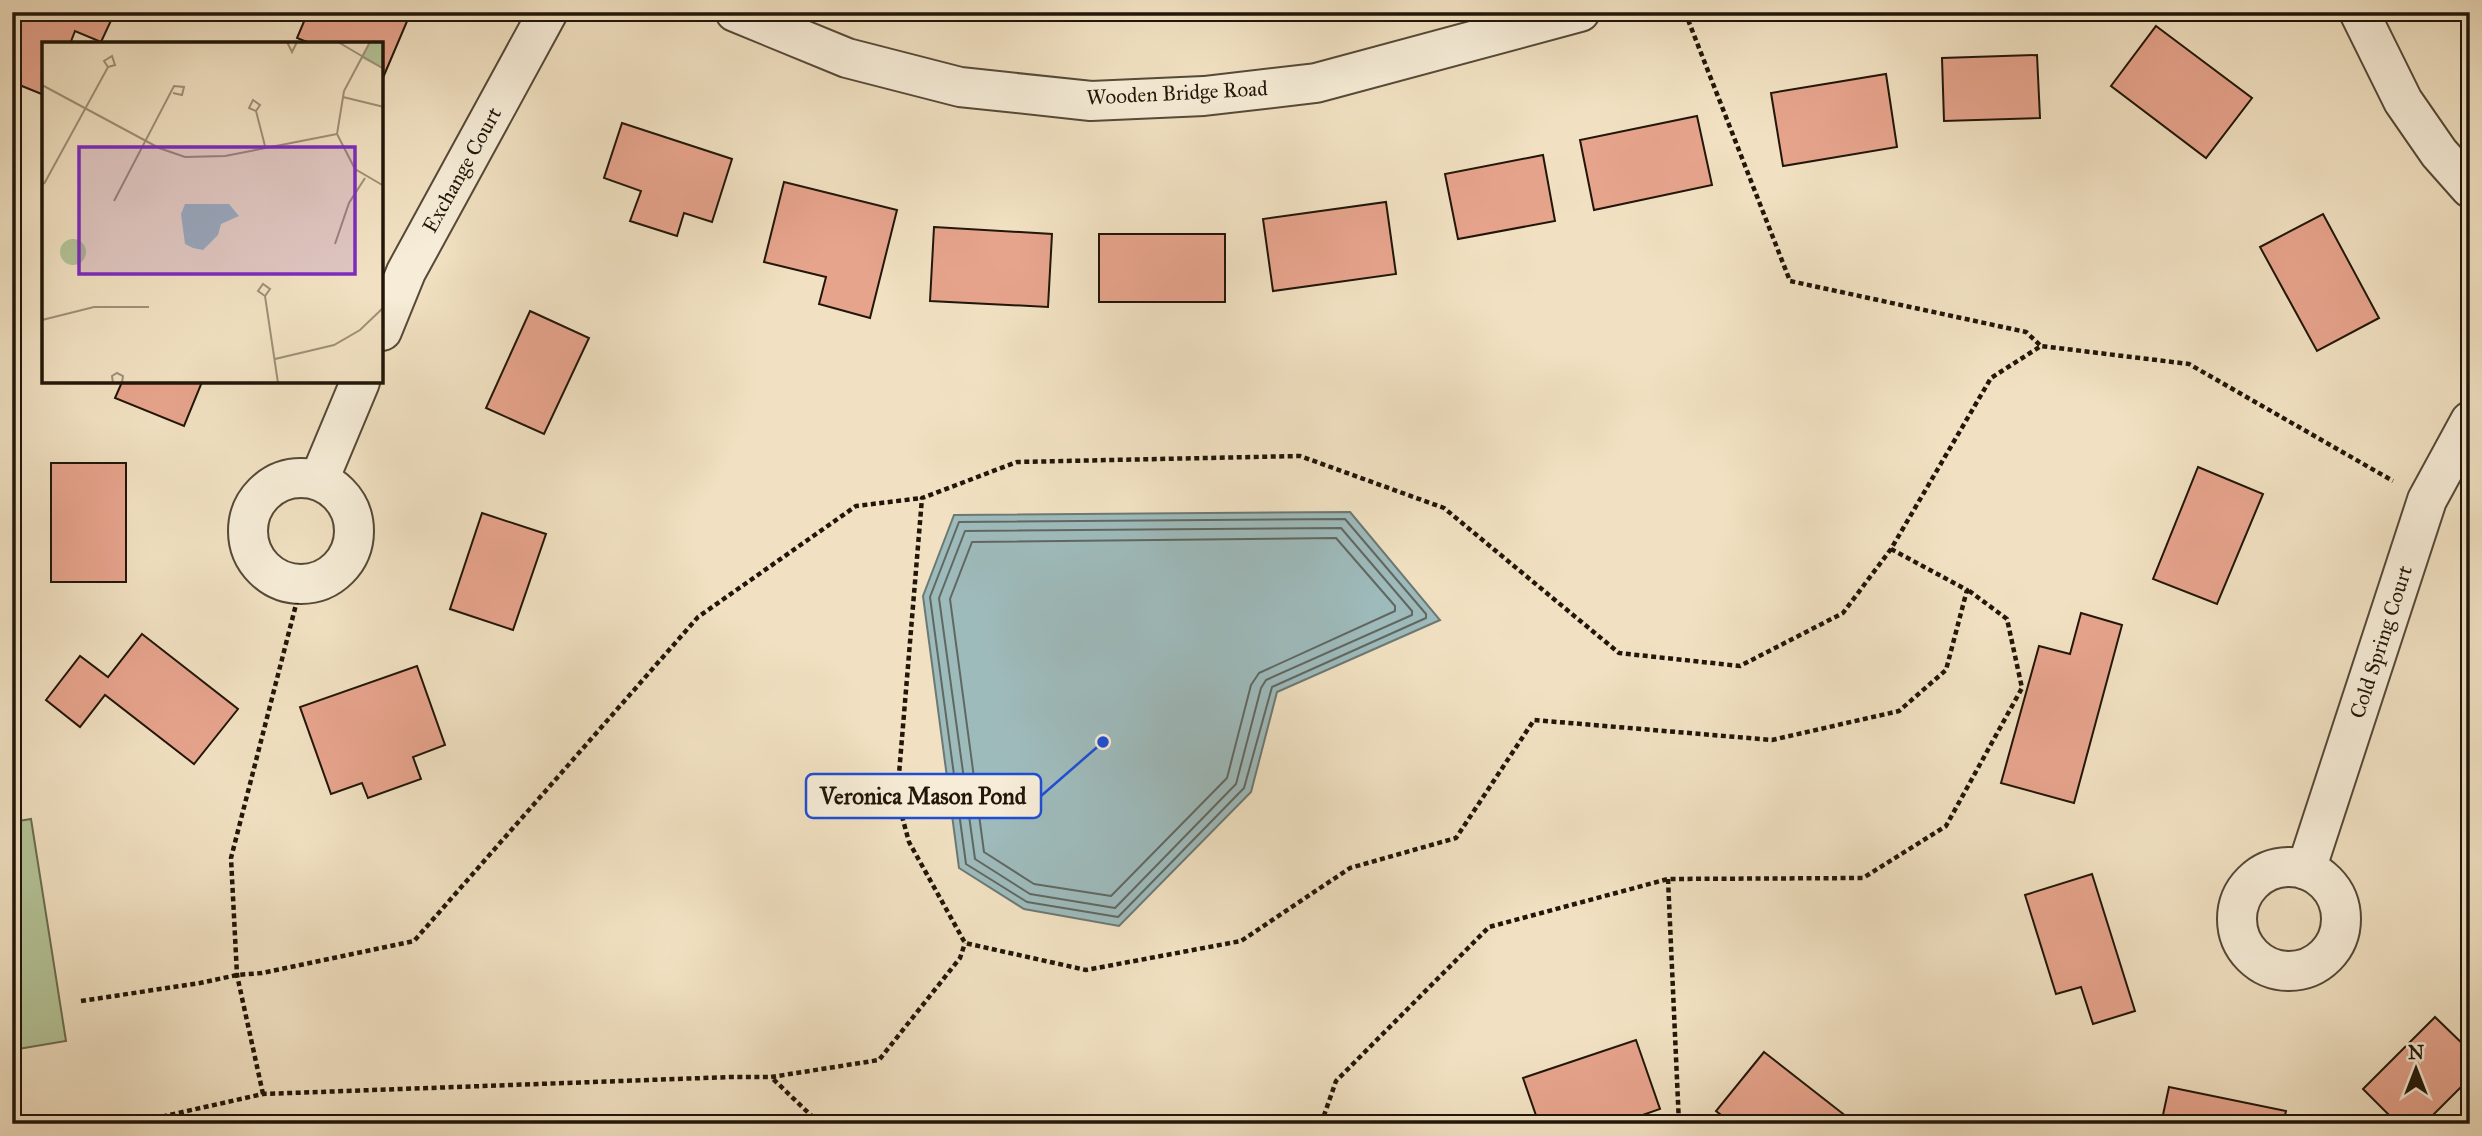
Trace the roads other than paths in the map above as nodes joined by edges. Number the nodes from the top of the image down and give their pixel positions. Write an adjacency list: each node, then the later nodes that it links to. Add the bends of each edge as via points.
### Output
1 (548, 12): 6 (street, Exchange Court, via 406,272)
2 (735, 12): 3 (street, Wooden Bridge Road, via 847,58 960,87 1091,101 1205,96 1317,83)
3 (1580, 12)
4 (2359, 12): 5 (street, via 2403,101)
5 (2470, 188)
6 (383, 329)
7 (360, 383): 9 (street)
8 (2470, 421): 10 (street, Cold Spring Court, via 2427,500)
9 (319, 480): 9 (street, via 348,504 354,521 348,558 320,581 302,585 283,581 254,558 248,541 254,505 266,489 282,480)
10 (2306, 870)

